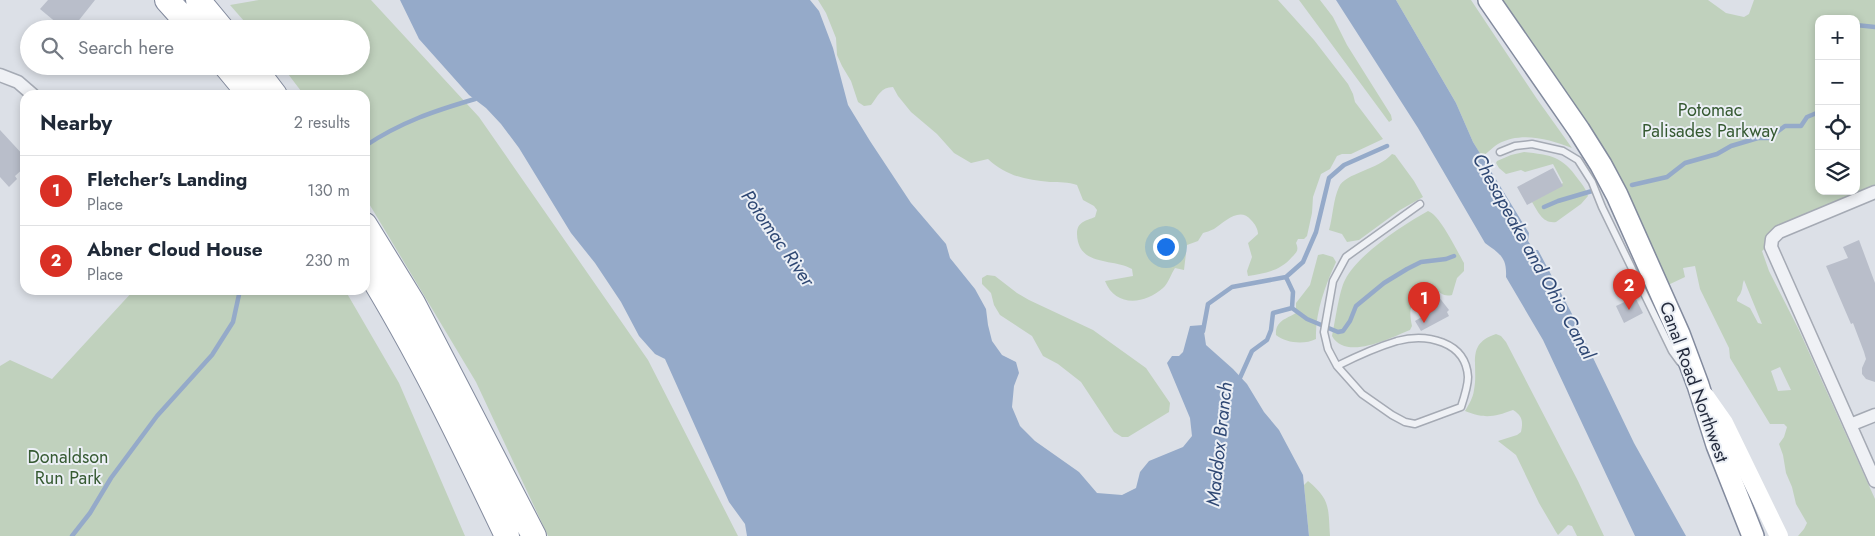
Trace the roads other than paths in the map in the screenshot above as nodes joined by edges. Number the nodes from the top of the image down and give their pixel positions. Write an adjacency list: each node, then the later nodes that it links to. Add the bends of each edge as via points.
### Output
1 (168, 0): 4 (highway)
2 (1489, 0): 17 (highway, Canal Road Northwest, via 1606,174 1679,334)
3 (200, 2): 5 (highway)
4 (185, 20)
5 (215, 20)
6 (0, 75): 9 (street)
7 (242, 75): 8 (highway)
8 (257, 84)
9 (28, 90)
10 (1500, 152): 17 (lane, via 1532,144 1563,151 1578,160 1592,182 1672,351)
11 (1875, 192): 19 (street, via 1779,232 1772,239 1772,252)
12 (1420, 204): 16 (lane, via 1346,257 1333,281 1324,332)
13 (370, 236): 15 (highway)
14 (370, 271): 15 (highway)
15 (404, 308): 21 (highway); 22 (highway)
16 (1337, 366): 16 (lane, via 1399,340 1422,338 1439,340 1453,347 1463,358 1468,377 1461,407 1415,424 1404,422 1362,394)
17 (1698, 385): 23 (highway, Canal Road Northwest); 24 (main road, via 1724,423)
18 (1875, 415): 19 (street)
19 (1850, 425): 20 (street)
20 (1875, 482)
21 (507, 536)
22 (534, 536)
23 (1752, 536)
24 (1779, 536)

